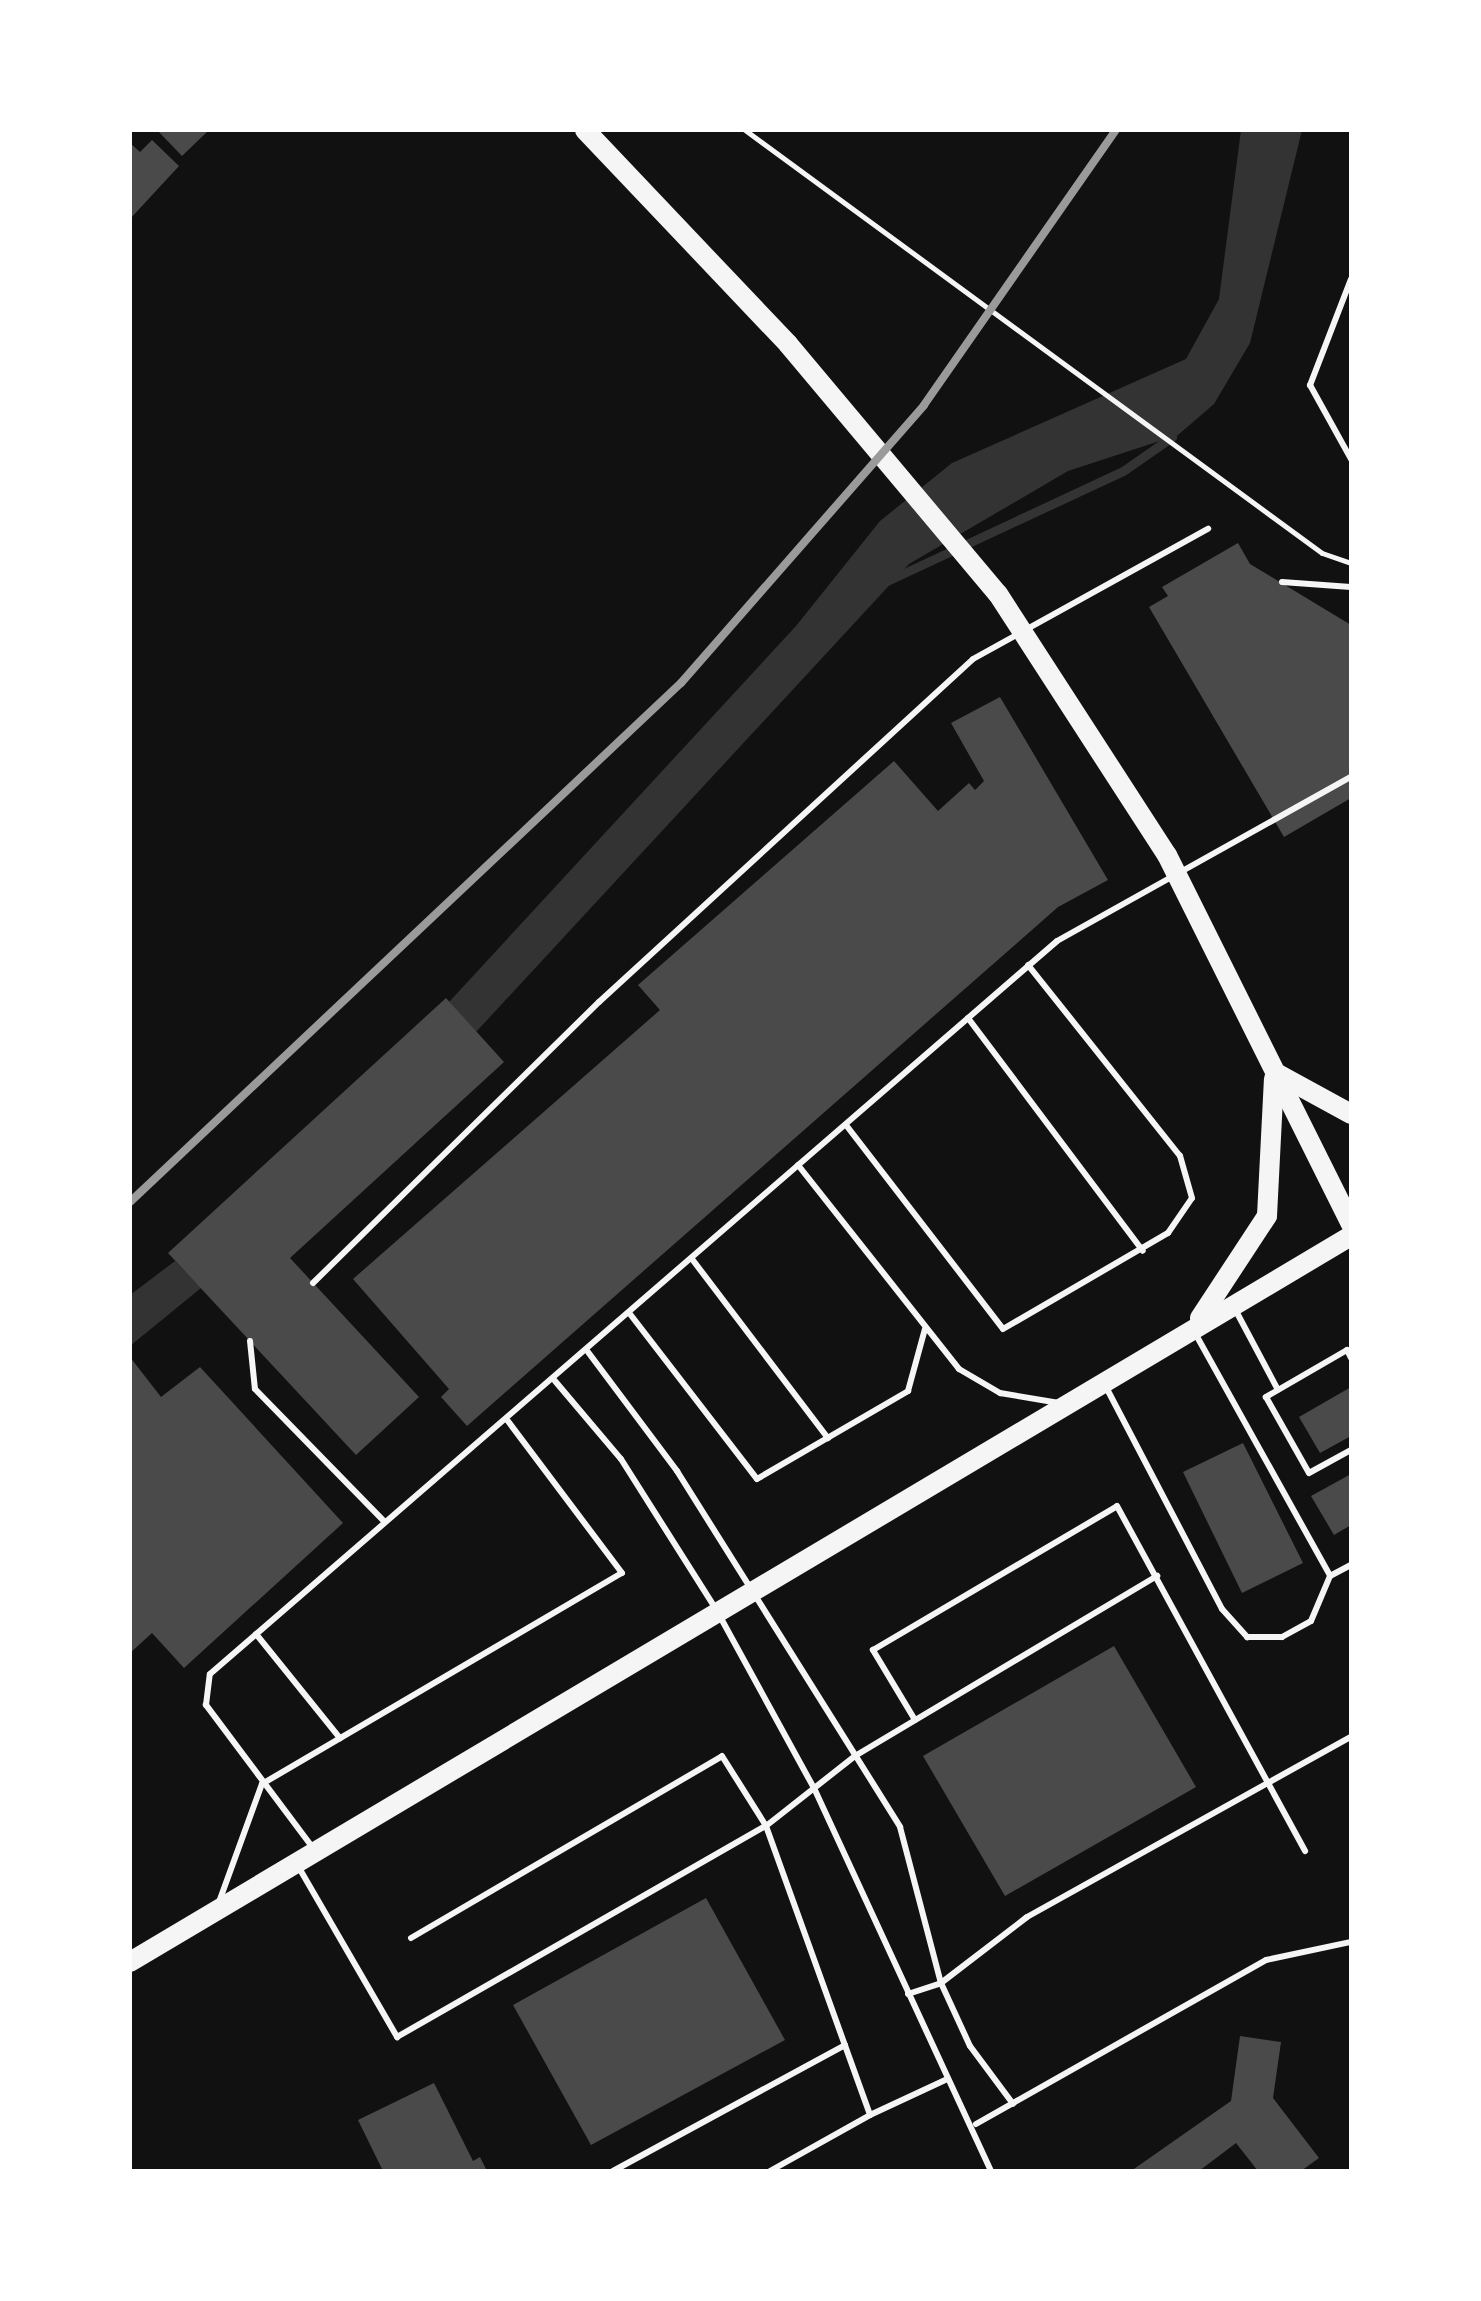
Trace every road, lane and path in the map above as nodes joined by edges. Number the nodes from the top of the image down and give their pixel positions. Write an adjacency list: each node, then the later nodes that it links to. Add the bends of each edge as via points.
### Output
1 (586, 130): 12 (main road, via 788,344 998,594 1167,855)
2 (745, 130): 6 (path, via 1322,553)
3 (1351, 279): 4 (lane, via 1310,385)
4 (1351, 459)
5 (1208, 529): 20 (lane, via 973,659 599,1002)
6 (1351, 564)
7 (1282, 582): 8 (lane)
8 (1351, 587)
9 (1351, 778): 10 (lane, via 1076,927)
10 (1028, 965): 11 (lane); 18 (lane, via 1126,1079 1188,1172 1187,1211)
11 (968, 1018): 14 (lane); 18 (lane)
12 (1274, 1072): 13 (main road); 16 (main road); 23 (main road, via 1267,1216)
13 (1351, 1114)
14 (846, 1124): 15 (lane); 18 (lane, via 1004,1329)
15 (798, 1165): 19 (lane); 24 (lane)
16 (1351, 1224)
17 (1351, 1236): 21 (main road)
18 (1142, 1250)
19 (692, 1259): 22 (lane); 33 (lane)
20 (313, 1283)
21 (1232, 1305): 23 (main road); 30 (lane)
22 (630, 1314): 26 (lane); 33 (lane, via 757,1480)
23 (1192, 1328): 29 (main road); 38 (lane)
24 (925, 1329): 31 (lane, via 986,1388); 33 (lane, via 920,1375 908,1391)
25 (250, 1341): 35 (lane, via 254,1389)
26 (588, 1352): 28 (lane); 39 (lane)
27 (1351, 1358): 30 (lane, via 1347,1350)
28 (555, 1381): 32 (lane); 40 (lane, via 629,1470)
29 (1103, 1381): 31 (main road); 38 (lane, via 1235,1628 1282,1637 1311,1621)
30 (1278, 1390): 34 (lane, via 1266,1396 1308,1473)
31 (1065, 1404): 39 (main road)
32 (508, 1421): 35 (lane); 44 (lane, via 622,1573)
33 (828, 1438)
34 (1351, 1450)
35 (385, 1522): 41 (lane)
36 (1351, 1565): 38 (lane)
37 (1157, 1576): 42 (lane); 42 (lane, via 1117,1506 873,1650); 47 (lane)
38 (1330, 1576)
39 (754, 1590): 40 (main road); 45 (lane)
40 (717, 1612): 48 (lane); 50 (main road)
41 (256, 1634): 44 (lane); 46 (lane, via 210,1674 203,1695)
42 (914, 1720): 45 (lane)
43 (1351, 1736): 47 (lane)
44 (340, 1738): 46 (lane)
45 (855, 1756): 48 (lane); 57 (lane, via 912,1853)
46 (262, 1784): 50 (lane); 53 (lane)
47 (1269, 1784): 51 (lane); 57 (lane, via 1004,1930)
48 (814, 1788): 49 (lane); 58 (lane)
49 (766, 1826): 52 (lane, via 397,2037); 54 (lane, via 722,1756); 59 (lane)
50 (314, 1849): 52 (main road)
51 (1305, 1851)
52 (294, 1860): 53 (main road)
53 (213, 1911): 56 (main road)
54 (411, 1938)
55 (1351, 1942): 61 (lane, via 1266,1960)
56 (130, 1962)
57 (941, 1982): 58 (lane); 61 (lane, via 970,2046)
58 (908, 1994): 60 (lane)
59 (844, 2045): 62 (lane); 64 (lane)
60 (945, 2080): 62 (lane); 63 (lane)
61 (1013, 2104): 63 (lane)
62 (870, 2115): 65 (lane)
63 (976, 2124): 66 (lane)
64 (613, 2171)
65 (770, 2171)
66 (991, 2171)

